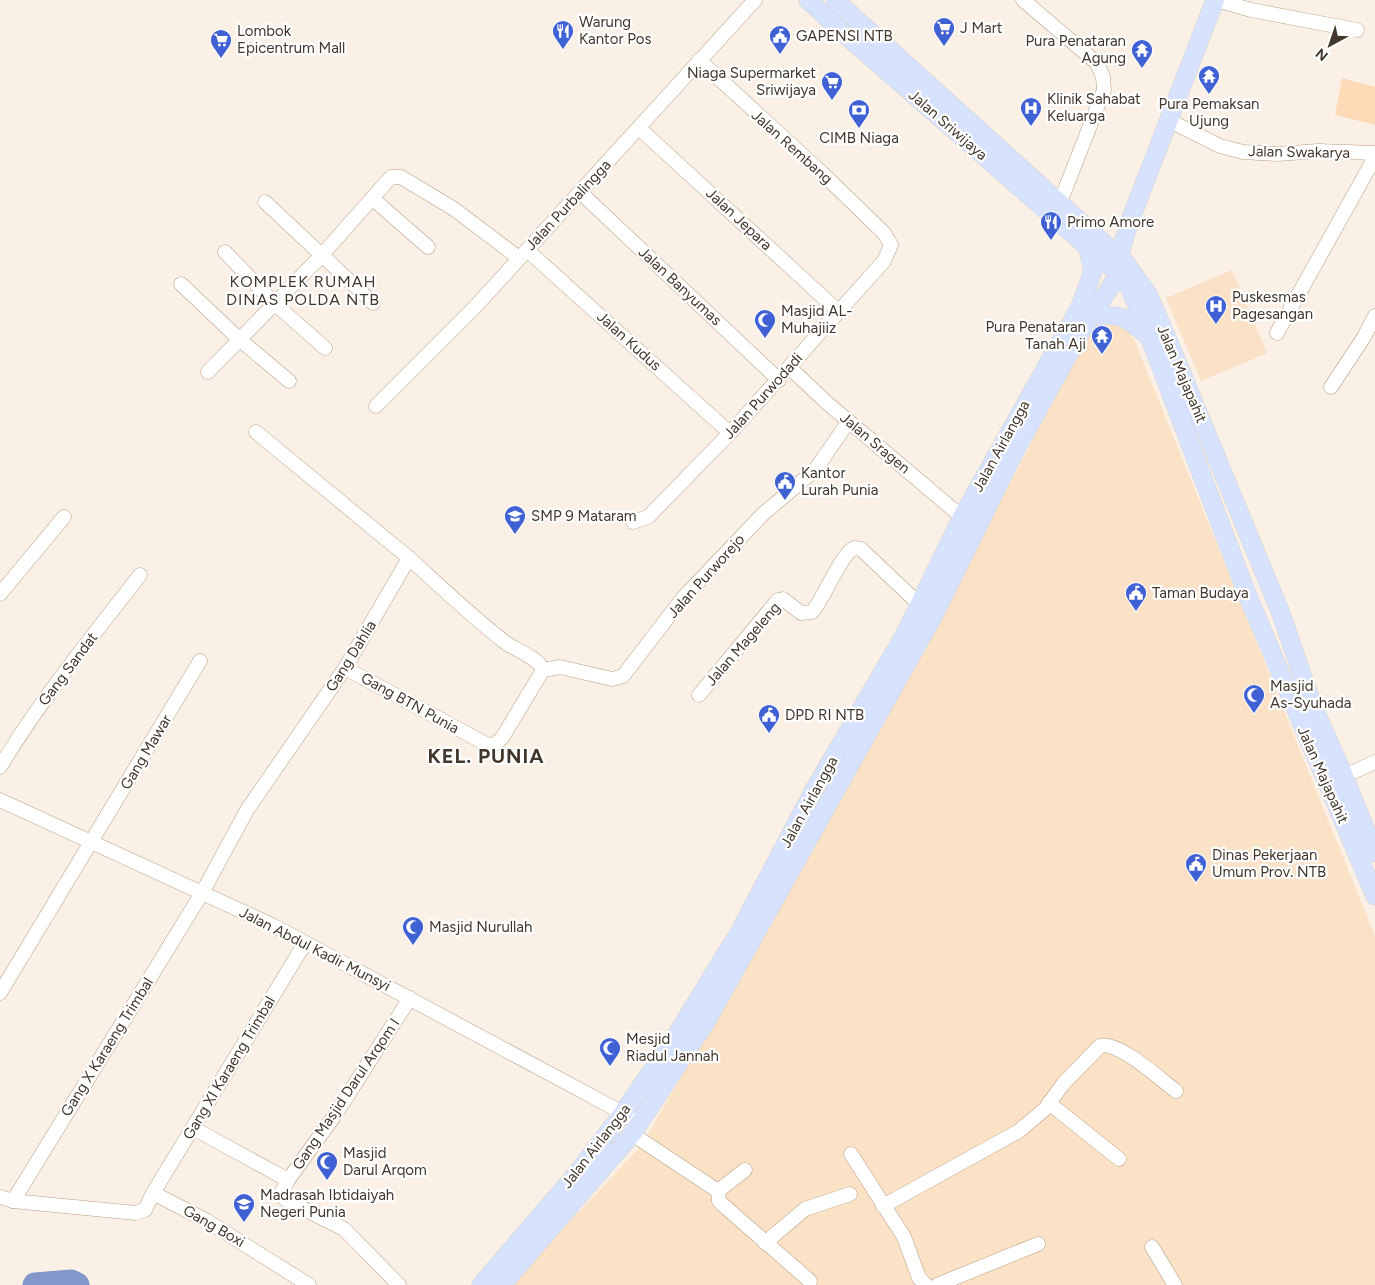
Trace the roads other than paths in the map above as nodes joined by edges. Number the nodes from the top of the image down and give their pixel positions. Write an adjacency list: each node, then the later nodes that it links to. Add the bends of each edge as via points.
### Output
1 (755, 0): 7 (street, Jalan Purbalingga)
2 (808, 0): 17 (main road, Jalan Sriwijaya)
3 (836, 0): 14 (main road, Jalan Majapahit)
4 (1023, 0): 14 (street, via 1097,63 1104,77 1104,90)
5 (1216, 0): 6 (street); 8 (main road)
6 (1357, 30)
7 (698, 60): 9 (street, Jalan Purbalingga); 15 (street, Jalan Rembang)
8 (1170, 121): 10 (street, Jalan Swakarya, via 1220,146 1243,152 1318,151); 21 (main road)
9 (639, 128): 11 (street, Jalan Purbalingga); 25 (street, Jalan Jepara)
10 (1375, 155): 28 (street)
11 (580, 192): 19 (street, Jalan Purbalingga); 34 (street, Jalan Banyumas)
12 (373, 199): 16 (street); 19 (street, Jalan Kudus, via 391,177 401,177); 20 (street)
13 (265, 202): 20 (street)
14 (1059, 204): 21 (main road, Jalan Majapahit)
15 (884, 233): 25 (street, Jalan Purwodadi, via 891,246 888,254)
16 (428, 247)
17 (1088, 248): 21 (main road, Jalan Majapahit); 27 (main road, Jalan Airlangga, via 1093,271)
18 (225, 252): 23 (street)
19 (523, 254): 37 (street, Jalan Purbalingga); 40 (street, Jalan Kudus)
20 (321, 256): 23 (street); 24 (street)
21 (1115, 265): 27 (main road); 30 (main road, Jalan Majapahit, via 1128,285); 55 (main road, Jalan Majapahit, via 1132,271 1148,294 1280,611 1313,706)
22 (181, 284): 29 (street)
23 (274, 303): 29 (street); 31 (street)
24 (373, 303)
25 (838, 311): 32 (street, Jalan Purwodadi)
26 (1375, 316): 36 (street)
27 (1084, 317): 30 (main road, via 1113,314 1123,317); 42 (main road, Jalan Airlangga); 48 (main road, Jalan Airlangga)
28 (1277, 333)
29 (239, 339): 33 (street); 35 (street)
30 (1151, 340): 57 (main road, Jalan Majapahit, via 1247,594)
31 (325, 348)
32 (790, 368): 34 (street, Jalan Purwodadi); 38 (street, Jalan Sragen)
33 (208, 372)
34 (779, 380): 40 (street, Jalan Purwodadi)
35 (289, 381)
36 (1331, 387)
37 (376, 406)
38 (849, 422): 42 (street, Jalan Sragen); 50 (street, Jalan Purworejo, via 815,470 762,514 682,599 623,676 612,680 560,667)
39 (256, 432): 44 (street)
40 (730, 433): 43 (street, Jalan Purwodadi, via 648,517)
41 (64, 517): 46 (street)
42 (962, 517): 47 (main road, Jalan Airlangga)
43 (633, 522)
44 (409, 558): 50 (street, via 481,624); 51 (street, Gang Dahlia)
45 (140, 575): 54 (street, Gang Sandat, via 61,676)
46 (0, 594)
47 (919, 604): 48 (street, Jalan Mageleng); 52 (street, Jalan Mageleng, via 861,549 854,548 844,555 812,612 801,613 783,599 778,600); 63 (main road, Jalan Airlangga, via 905,634 814,790)
48 (935, 612): 63 (main road, Jalan Airlangga, via 833,792)
49 (200, 661): 58 (street, Gang Mawar)
50 (541, 667): 51 (street, Gang BTN Punia, via 502,738 488,746)
51 (345, 668): 61 (street, Gang Dahlia, via 247,810)
52 (699, 696)
53 (1375, 762): 55 (street)
54 (0, 767)
55 (1344, 776): 57 (main road, Jalan Majapahit)
56 (0, 800): 58 (street, Jalan Abdul Kadir Munsyi)
57 (1357, 830): 59 (main road, Jalan Majapahit); 60 (main road, Jalan Majapahit)
58 (91, 843): 61 (street, Jalan Abdul Kadir Munsyi); 65 (street, Gang Mawar)
59 (1375, 853)
60 (1369, 865): 62 (main road, Jalan Majapahit)
61 (202, 893): 64 (street, Jalan Abdul Kadir Munsyi); 79 (street, Gang X Karaeng Trimbal)
62 (1375, 896)
63 (755, 918): 69 (main road, Jalan Airlangga); 71 (main road, Jalan Airlangga, via 706,1022)
64 (305, 943): 66 (street, Jalan Abdul Kadir Munsyi); 70 (street, Gang XI Karaeng Trimbal)
65 (0, 993)
66 (410, 998): 69 (street, Jalan Abdul Kadir Munsyi); 75 (street, Gang Masjid Darul Arqom I, via 335,1115)
67 (1176, 1092): 68 (street, via 1121,1050 1104,1044 1094,1050)
68 (1049, 1103): 73 (street); 80 (street, via 1005,1140)
69 (623, 1113): 71 (street, Jalan Abdul Kadir Munsyi); 87 (main road, Jalan Airlangga, via 573,1178)
70 (193, 1128): 75 (street); 77 (street, Gang XI Karaeng Trimbal)
71 (635, 1129): 76 (street, Jalan Abdul Kadir Munsyi); 88 (main road, Jalan Airlangga)
72 (851, 1154): 80 (street)
73 (1119, 1159)
74 (745, 1170): 76 (street)
75 (284, 1185): 86 (street, via 286,1200 344,1229)
76 (718, 1190): 81 (street, via 718,1200)
77 (153, 1194): 79 (street, via 145,1210 136,1213); 85 (street, Gang Boxi, via 207,1221)
78 (850, 1194): 81 (street, via 805,1209)
79 (6, 1199)
80 (883, 1206): 89 (street, via 904,1237 919,1278)
81 (765, 1242): 84 (street)
82 (1038, 1244): 90 (street)
83 (1152, 1247): 91 (street)
84 (810, 1281)
85 (309, 1285)
86 (399, 1285)
87 (481, 1285)
88 (502, 1285)
89 (926, 1285)
90 (937, 1285)
91 (1175, 1285)

